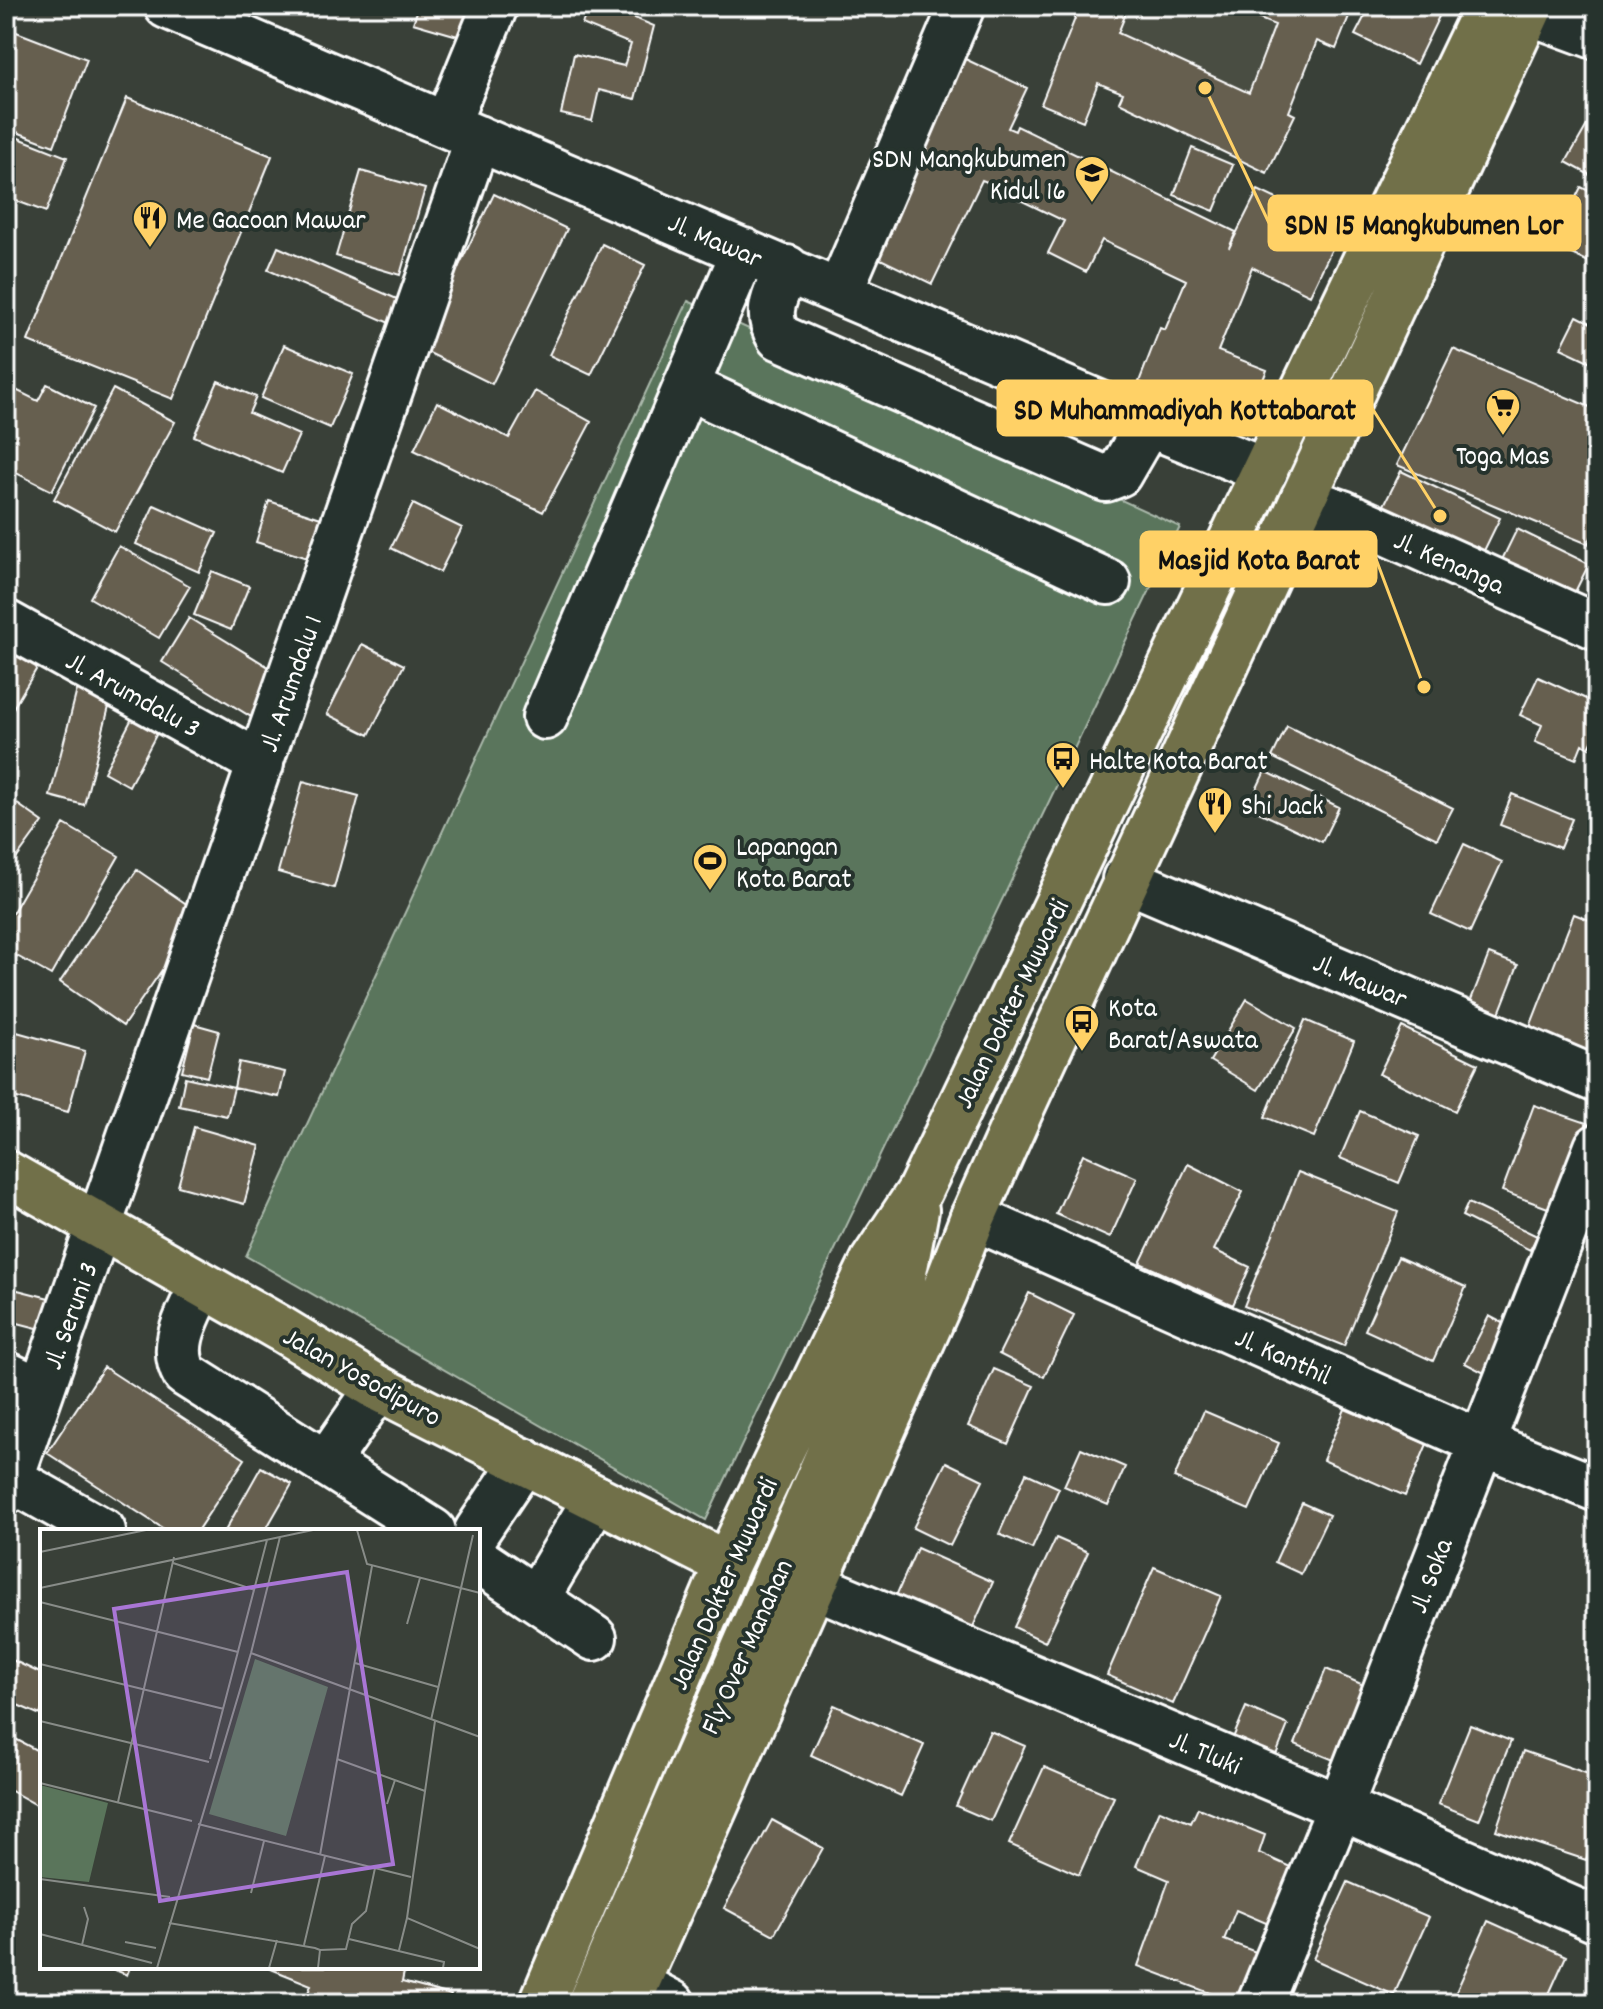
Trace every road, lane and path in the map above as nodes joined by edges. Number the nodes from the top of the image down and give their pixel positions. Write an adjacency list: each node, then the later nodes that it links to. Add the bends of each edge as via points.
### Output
1 (167, 6): 6 (street, Jl. Mawar)
2 (495, 6): 6 (street, Jl. Arumdalu 1)
3 (962, 6): 9 (street)
4 (1516, 8): 5 (street); 12 (main road, Jalan Dokter Muwardi); 13 (main road, Jalan Dokter Muwardi)
5 (1597, 37)
6 (462, 131): 7 (street, Jl. Mawar); 18 (street, Jl. Arumdalu 1)
7 (744, 251): 8 (street, Jl. Mawar); 10 (street)
8 (787, 268): 9 (street, Jl. Mawar); 11 (street, via 770,310 779,337 1106,479 1119,474)
9 (840, 291): 11 (street, Jl. Mawar)
10 (686, 386): 14 (street); 17 (street)
11 (1148, 424): 12 (street, Jl. Mawar)
12 (1265, 471): 23 (main road, Jalan Dokter Muwardi)
13 (1303, 499): 16 (street, Jl. Kenanga); 19 (main road, Jalan Dokter Muwardi)
14 (1108, 582)
15 (6, 623): 18 (street, Jl. Arumdalu 3)
16 (1597, 627)
17 (545, 717)
18 (261, 764): 25 (street, Jl. Arumdalu 1)
19 (1125, 879): 20 (street, Jl. Mawar); 24 (main road, Jalan Dokter Muwardi)
20 (1597, 1080)
21 (1597, 1147): 30 (street, Jl. Soka)
22 (6, 1173): 25 (main road, Jalan Yosodipuro)
23 (919, 1192): 27 (main road); 40 (main road, Jalan Dokter Muwardi, via 873,1261)
24 (970, 1226): 27 (main road); 30 (street, Jl. Kanthil); 41 (main road, Jalan Dokter Muwardi)
25 (100, 1229): 26 (main road, Jalan Yosodipuro); 28 (street, Jl. Seruni 3)
26 (202, 1285): 29 (main road, Jalan Yosodipuro); 32 (street, via 178,1342 185,1374)
27 (899, 1292): 48 (main road, Fly Over Manahan)
28 (24, 1383): 33 (street, Jl. Seruni 3)
29 (378, 1388): 31 (main road, Jalan Yosodipuro); 32 (street)
30 (1480, 1442): 34 (street, Jl. Kanthil); 44 (street, Jl. Soka)
31 (524, 1461): 35 (main road, Jalan Yosodipuro); 38 (street)
32 (326, 1463): 37 (street)
33 (8, 1486): 36 (street)
34 (1597, 1489)
35 (596, 1498): 40 (main road, Jalan Yosodipuro); 42 (street)
36 (99, 1529)
37 (430, 1529)
38 (478, 1529)
39 (480, 1561): 42 (street)
40 (727, 1564): 47 (main road, Jalan Dokter Muwardi)
41 (813, 1585): 44 (street, Jl. Tluki); 46 (main road, Jalan Dokter Muwardi)
42 (536, 1599): 43 (street)
43 (594, 1638)
44 (1340, 1807): 45 (street, Jl. Tluki); 49 (street, Jl. Soka)
45 (1597, 1920)
46 (646, 1997)
47 (542, 2003)
48 (590, 2003)
49 (1260, 2003)

